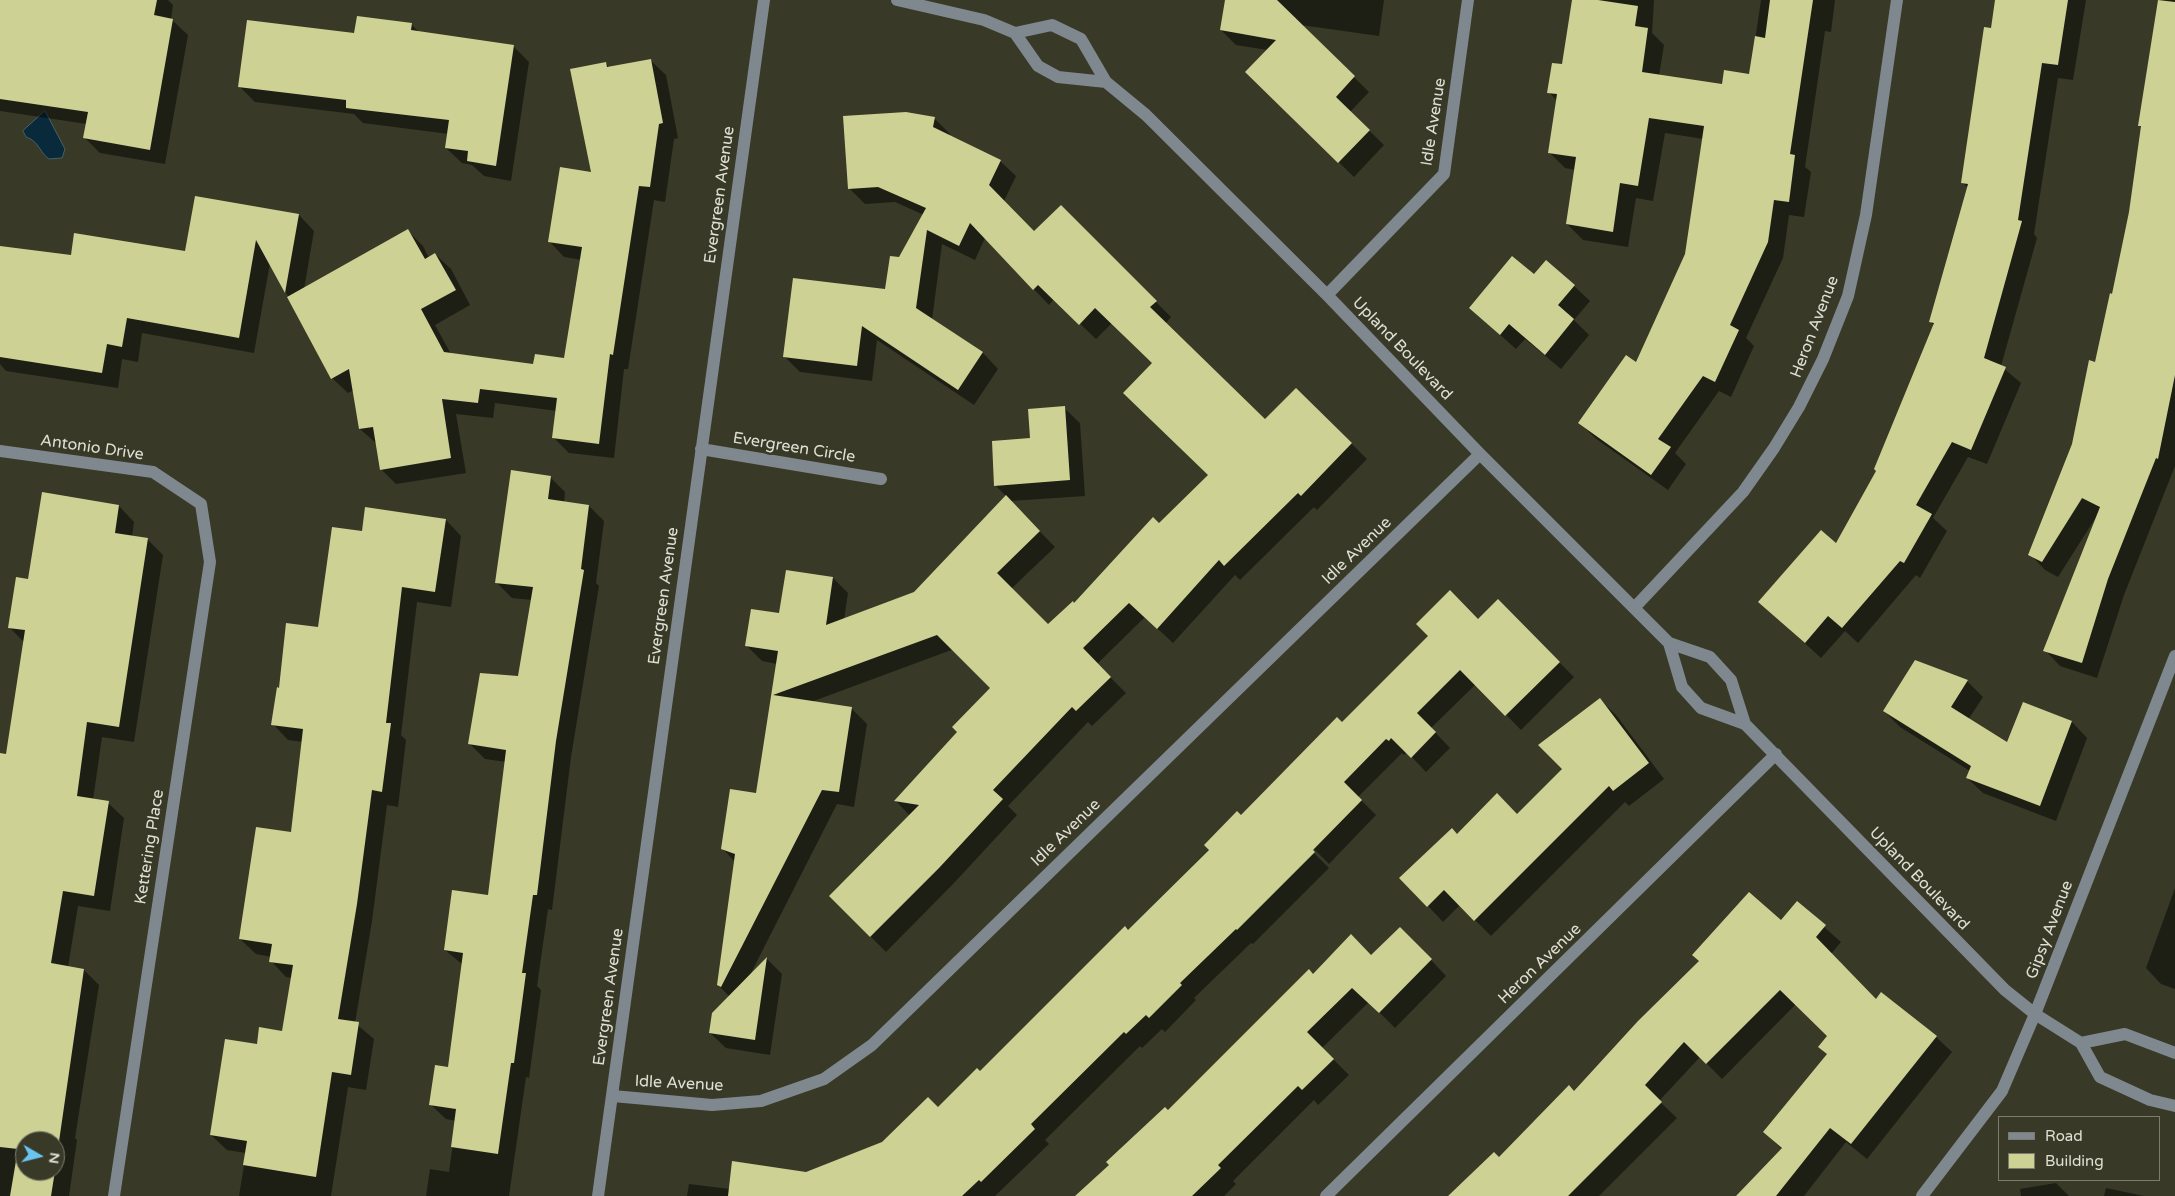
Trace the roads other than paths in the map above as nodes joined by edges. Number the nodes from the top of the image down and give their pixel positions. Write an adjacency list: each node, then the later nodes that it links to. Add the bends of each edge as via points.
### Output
1 (764, 0): 8 (street, Evergreen Avenue)
2 (897, 0): 5 (street, via 984,20)
3 (1468, 0): 7 (street, Idle Avenue, via 1444,174)
4 (1897, 0): 13 (street, Heron Avenue, via 1866,215 1848,296 1822,359 1800,407 1743,492)
5 (1014, 33): 6 (street, via 1038,66 1058,77); 6 (street, Upland Boulevard, via 1052,25 1081,39)
6 (1106, 82): 7 (street, Upland Boulevard, via 1146,115)
7 (1327, 294): 10 (street, Upland Boulevard)
8 (701, 449): 11 (street, Evergreen Circle); 21 (street, Evergreen Avenue)
9 (0, 451): 12 (street, Antonio Drive, via 153,472)
10 (1480, 454): 13 (street, Upland Boulevard); 21 (street, Idle Avenue, via 872,1045 824,1079 761,1101 712,1105)
11 (881, 479)
12 (201, 504): 23 (street, Kettering Place, via 210,562)
13 (1635, 607): 14 (street, Upland Boulevard)
14 (1669, 643): 16 (street, Upland Boulevard, via 1710,657 1731,680); 16 (street, Upland Boulevard, via 1682,687 1701,708)
15 (2175, 656): 18 (street, Gipsy Avenue)
16 (1745, 724): 17 (street, Upland Boulevard)
17 (1776, 754): 18 (street, Upland Boulevard, via 1964,950); 25 (street, Heron Avenue)
18 (2035, 1014): 19 (street, Upland Boulevard); 26 (street, Gipsy Avenue, via 2002,1091)
19 (2081, 1043): 20 (street, via 2126,1034); 22 (street, Upland Boulevard, via 2100,1077 2150,1100)
20 (2175, 1053)
21 (613, 1096): 24 (street, Evergreen Avenue)
22 (2175, 1106)
23 (114, 1196)
24 (598, 1196)
25 (1326, 1196)
26 (1922, 1196)

